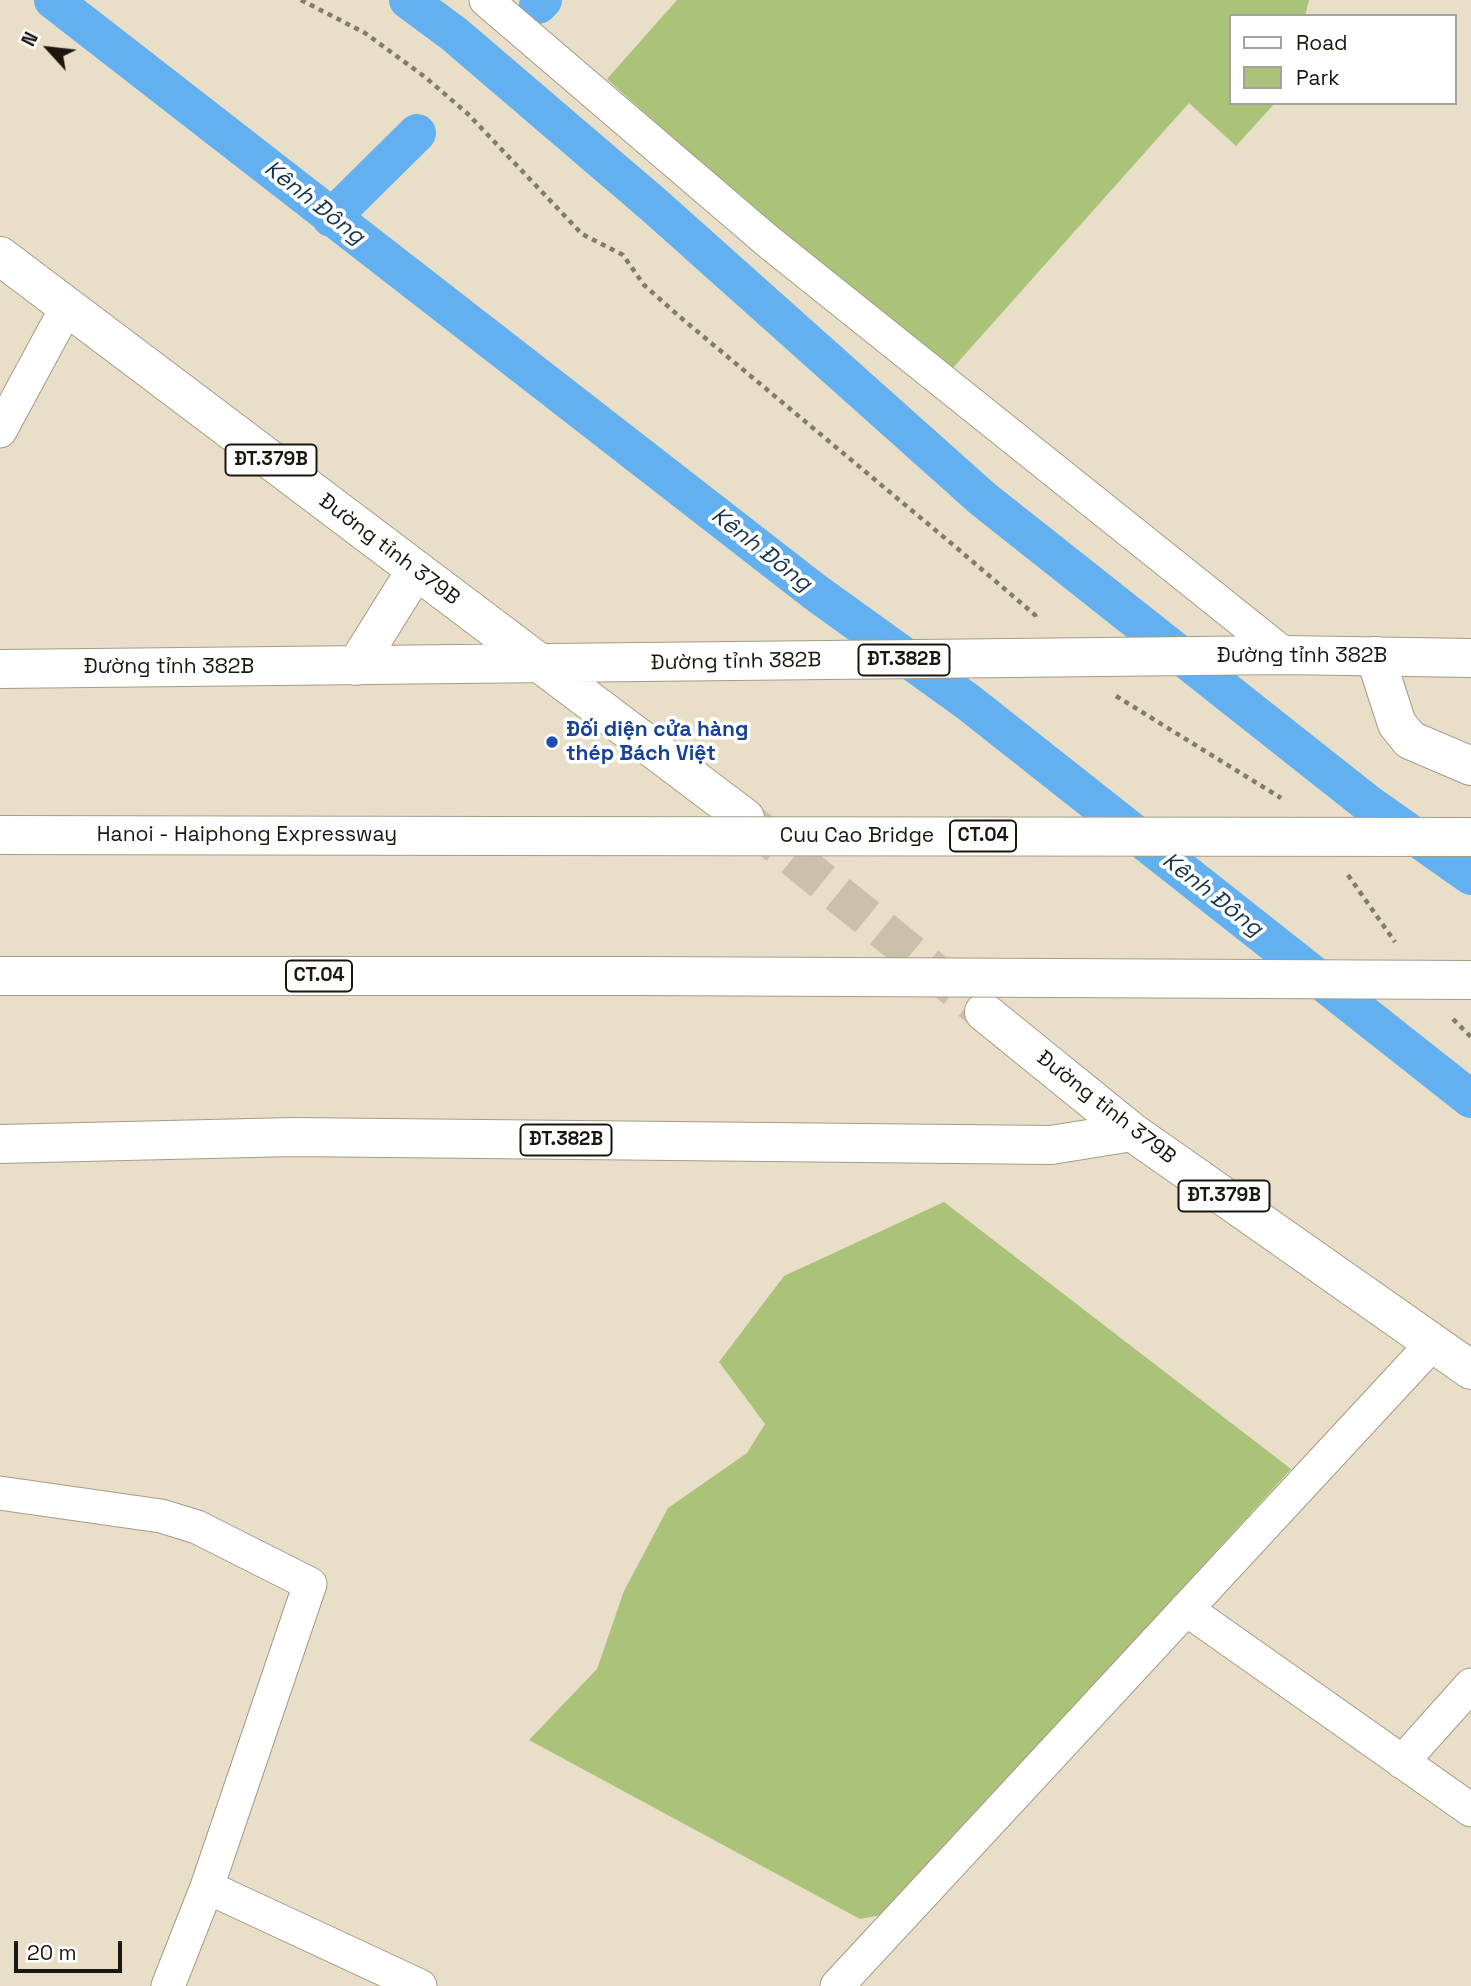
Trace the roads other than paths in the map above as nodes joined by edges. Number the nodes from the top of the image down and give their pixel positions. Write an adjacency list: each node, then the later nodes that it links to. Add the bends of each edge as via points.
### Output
1 (486, 0): 6 (street, via 769,243)
2 (0, 256): 3 (main road, Đường tỉnh 379B / ĐT.379B)
3 (67, 307): 4 (street); 5 (main road, Đường tỉnh 379B / ĐT.379B)
4 (0, 431)
5 (416, 570): 9 (main road, Đường tỉnh 379B / ĐT.379B); 10 (main road)
6 (1266, 655): 7 (main road, Đường tỉnh 382B / ĐT.382B); 9 (main road, Đường tỉnh 382B / ĐT.382B)
7 (1375, 656): 8 (main road, Đường tỉnh 382B / ĐT.382B); 12 (main road, via 1397,724 1410,740)
8 (1471, 657)
9 (542, 664): 10 (main road, Đường tỉnh 382B / ĐT.382B); 13 (main road, Đường tỉnh 379B / ĐT.379B)
10 (356, 666): 11 (main road, Đường tỉnh 382B / ĐT.382B)
11 (0, 668)
12 (1471, 766)
13 (745, 818)
14 (0, 835): 15 (main road, Hanoi - Haiphong Expressway / CT.04)
15 (495, 836): 16 (main road, Cuu Cao Bridge / CT.04, bridge)
16 (1471, 837)
17 (0, 976): 18 (main road, CT.04, bridge)
18 (1471, 980)
19 (984, 1012): 20 (main road, Đường tỉnh 379B / ĐT.379B)
20 (1132, 1132): 21 (main road, ĐT.382B, via 1051,1145 293,1137); 22 (main road, Đường tỉnh 379B / ĐT.379B)
21 (0, 1144)
22 (1434, 1342): 23 (main road, Đường tỉnh 379B / ĐT.379B); 25 (street)
23 (1471, 1370)
24 (0, 1493): 29 (street, via 160,1516 197,1527 310,1584)
25 (1186, 1609): 27 (street); 32 (street)
26 (1471, 1685): 27 (street)
27 (1402, 1762): 28 (street)
28 (1471, 1810)
29 (207, 1887): 30 (street); 31 (street)
30 (168, 1986)
31 (420, 1986)
32 (837, 1986)

